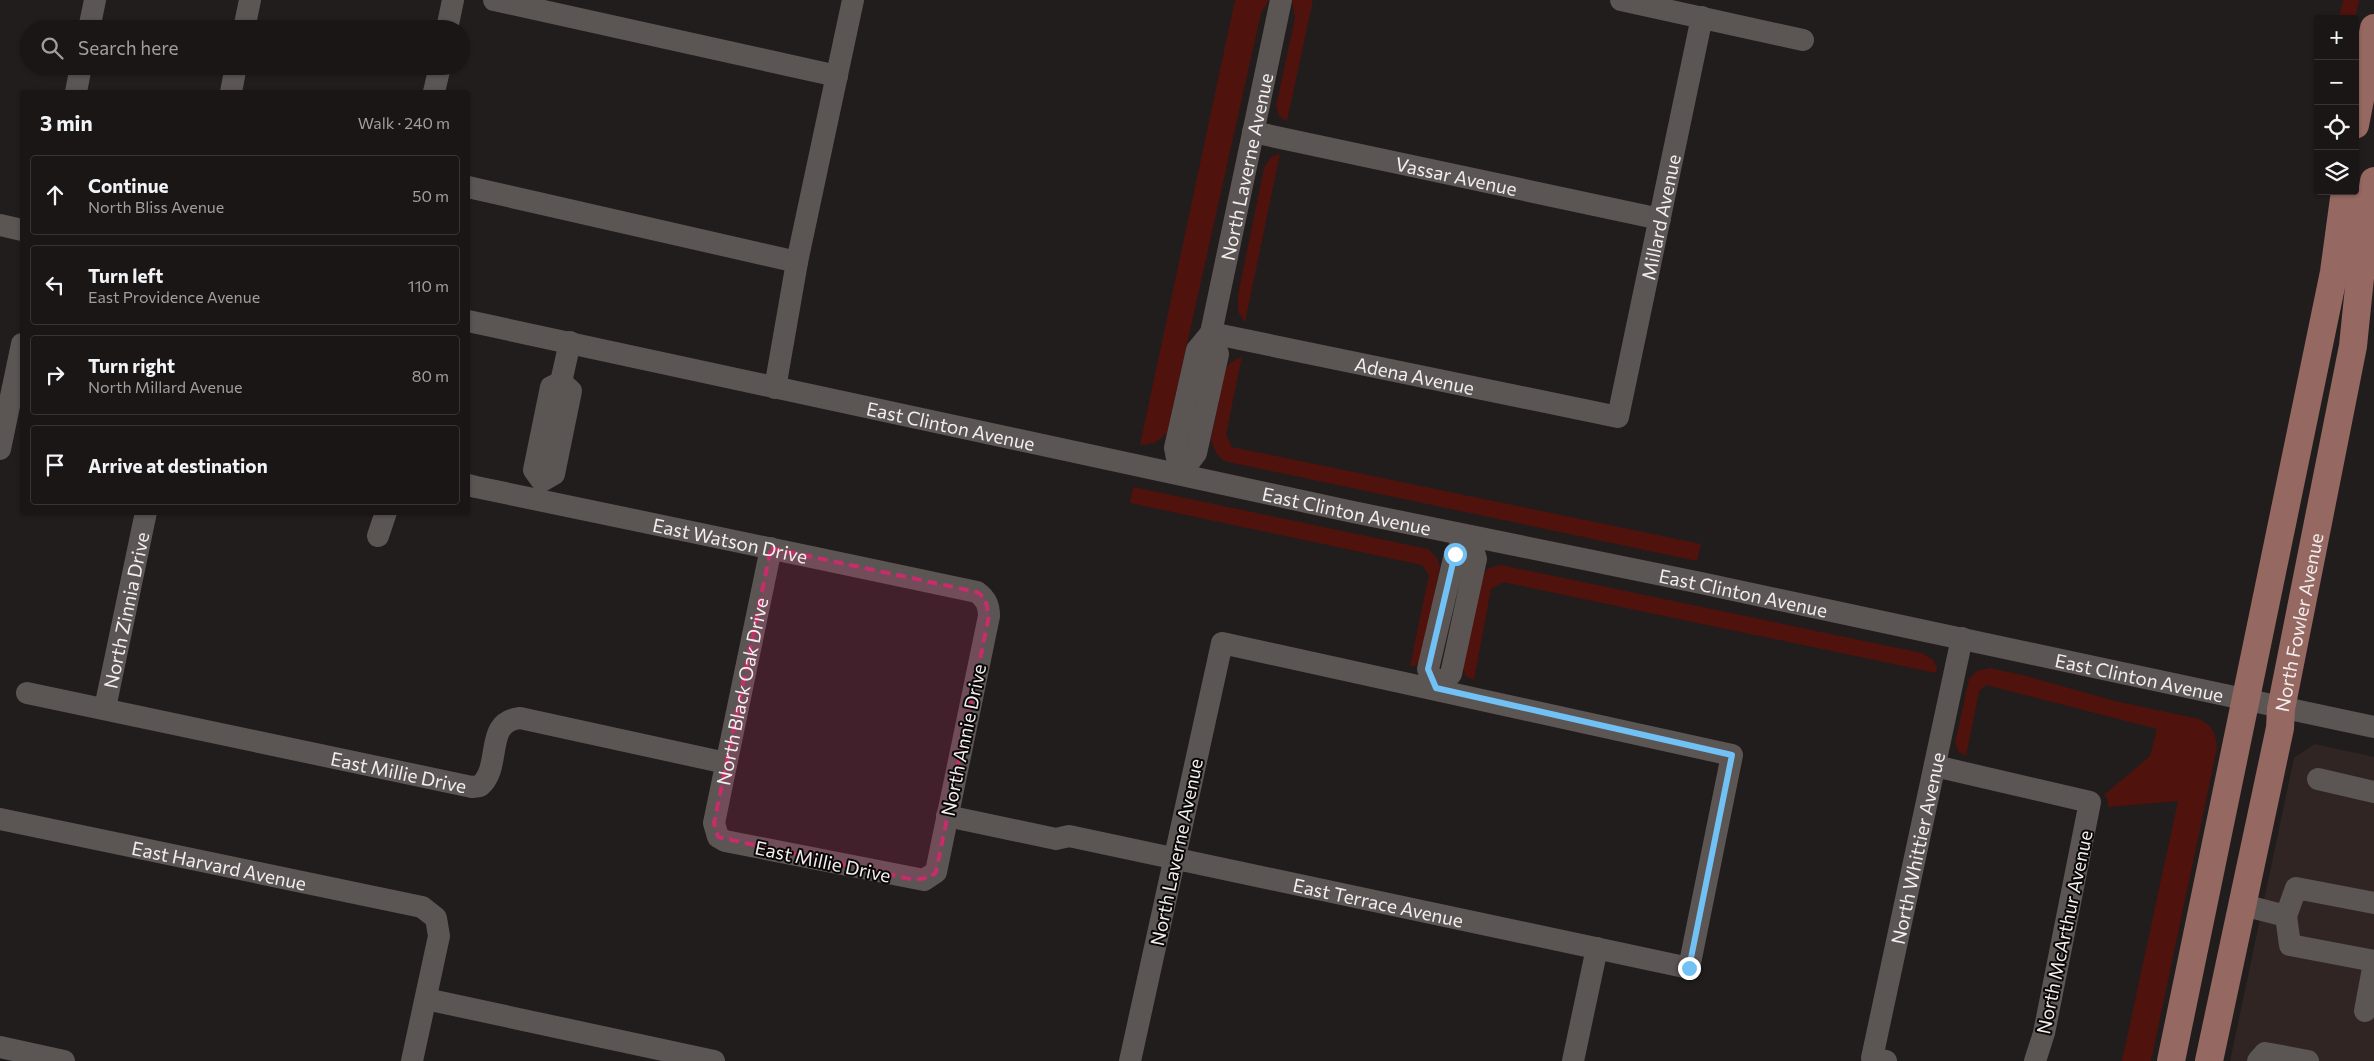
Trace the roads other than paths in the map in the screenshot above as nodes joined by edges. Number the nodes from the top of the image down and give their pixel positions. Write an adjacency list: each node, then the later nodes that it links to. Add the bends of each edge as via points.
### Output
1 (95, 0): 9 (street)
2 (250, 0): 10 (street)
3 (453, 0): 11 (street)
4 (494, 0): 17 (street)
5 (853, 0): 17 (street)
6 (1281, 0): 22 (street, North Laverne Avenue)
7 (1620, 0): 8 (street)
8 (1702, 17): 13 (street); 26 (street, Millard Avenue)
9 (91, 20)
10 (246, 20)
11 (449, 20)
12 (2374, 28): 21 (main road)
13 (1803, 40)
14 (79, 75): 18 (street)
15 (234, 75): 19 (street)
16 (438, 75): 20 (street)
17 (837, 76): 29 (street)
18 (76, 90)
19 (231, 90)
20 (434, 90)
21 (2359, 105)
22 (1253, 132): 26 (street, Vassar Avenue); 31 (street, North Laverne Avenue)
23 (2374, 181): 51 (main road, North Fowler Avenue, via 2353,346)
24 (470, 187): 29 (street)
25 (2344, 195): 49 (main road, North Fowler Avenue, via 2334,272)
26 (1660, 219): 35 (street, Millard Avenue)
27 (0, 225): 28 (street)
28 (20, 230)
29 (797, 262): 34 (street)
30 (470, 321): 32 (street, East Clinton Avenue)
31 (1211, 333): 35 (street, Adena Avenue); 37 (street, via 1197,350 1175,448)
32 (570, 342): 34 (street, East Clinton Avenue); 39 (street, via 561,382 551,387 534,470)
33 (20, 354): 36 (street)
34 (775, 388): 37 (street, East Clinton Avenue)
35 (1618, 417)
36 (0, 449)
37 (1180, 474): 43 (street, East Clinton Avenue)
38 (470, 485): 39 (street, East Watson Drive)
39 (540, 490): 44 (street, East Watson Drive)
40 (145, 515): 50 (street, North Zinnia Drive)
41 (385, 515): 42 (street)
42 (378, 536)
43 (1469, 536): 46 (street, East Clinton Avenue); 47 (street, via 1476,559 1452,674)
44 (771, 548): 45 (street, East Watson Drive, via 977,592); 53 (street, North Black Oak Drive)
45 (987, 602): 57 (street, North Annie Drive, via 989,616)
46 (1962, 638): 49 (street, East Clinton Avenue); 54 (street, North Whittier Avenue)
47 (1436, 688): 60 (street, North Laverne Avenue, via 1222,643); 65 (street, East Terrace Avenue, via 1732,755 1689,968)
48 (27, 693): 50 (street, East Millie Drive)
49 (2245, 701): 51 (street, East Clinton Avenue); 78 (main road, North Fowler Avenue)
50 (104, 708): 53 (street, East Millie Drive, via 472,788 480,786 490,774 502,724 520,718)
51 (2281, 709): 52 (street, East Clinton Avenue); 63 (main road, North Fowler Avenue, via 2280,728)
52 (2374, 728)
53 (726, 763): 59 (street, North Black Oak Drive, via 714,823)
54 (1935, 766): 71 (street, North Whittier Avenue); 77 (street, North McArthur Avenue, via 2090,802 2044,1033)
55 (2318, 779): 56 (street)
56 (2374, 792)
57 (947, 816): 60 (street, East Terrace Avenue, via 1056,839 1069,836); 61 (street, North Annie Drive, via 936,872)
58 (0, 819): 67 (street, East Harvard Avenue, via 422,907 436,918 438,936)
59 (716, 834): 61 (street, East Millie Drive, via 724,841 906,878 924,880)
60 (1174, 859): 65 (street, East Terrace Avenue); 75 (street, North Laverne Avenue)
61 (931, 877)
62 (2374, 903): 64 (street, via 2296,888)
63 (2243, 905): 64 (street); 79 (main road, North Fowler Avenue)
64 (2286, 916): 66 (street, via 2290,945)
65 (1597, 948): 76 (street)
66 (2374, 962): 68 (street)
67 (426, 998): 70 (street); 73 (street)
68 (2365, 1011)
69 (0, 1047): 72 (street)
70 (650, 1054): 74 (street)
71 (1879, 1059)
72 (64, 1061)
73 (412, 1061)
74 (714, 1061)
75 (1130, 1061)
76 (1574, 1061)
77 (2035, 1061)
78 (2171, 1061)
79 (2209, 1061)
80 (2258, 1061): 81 (street, via 2265,1053)
81 (2308, 1061)

